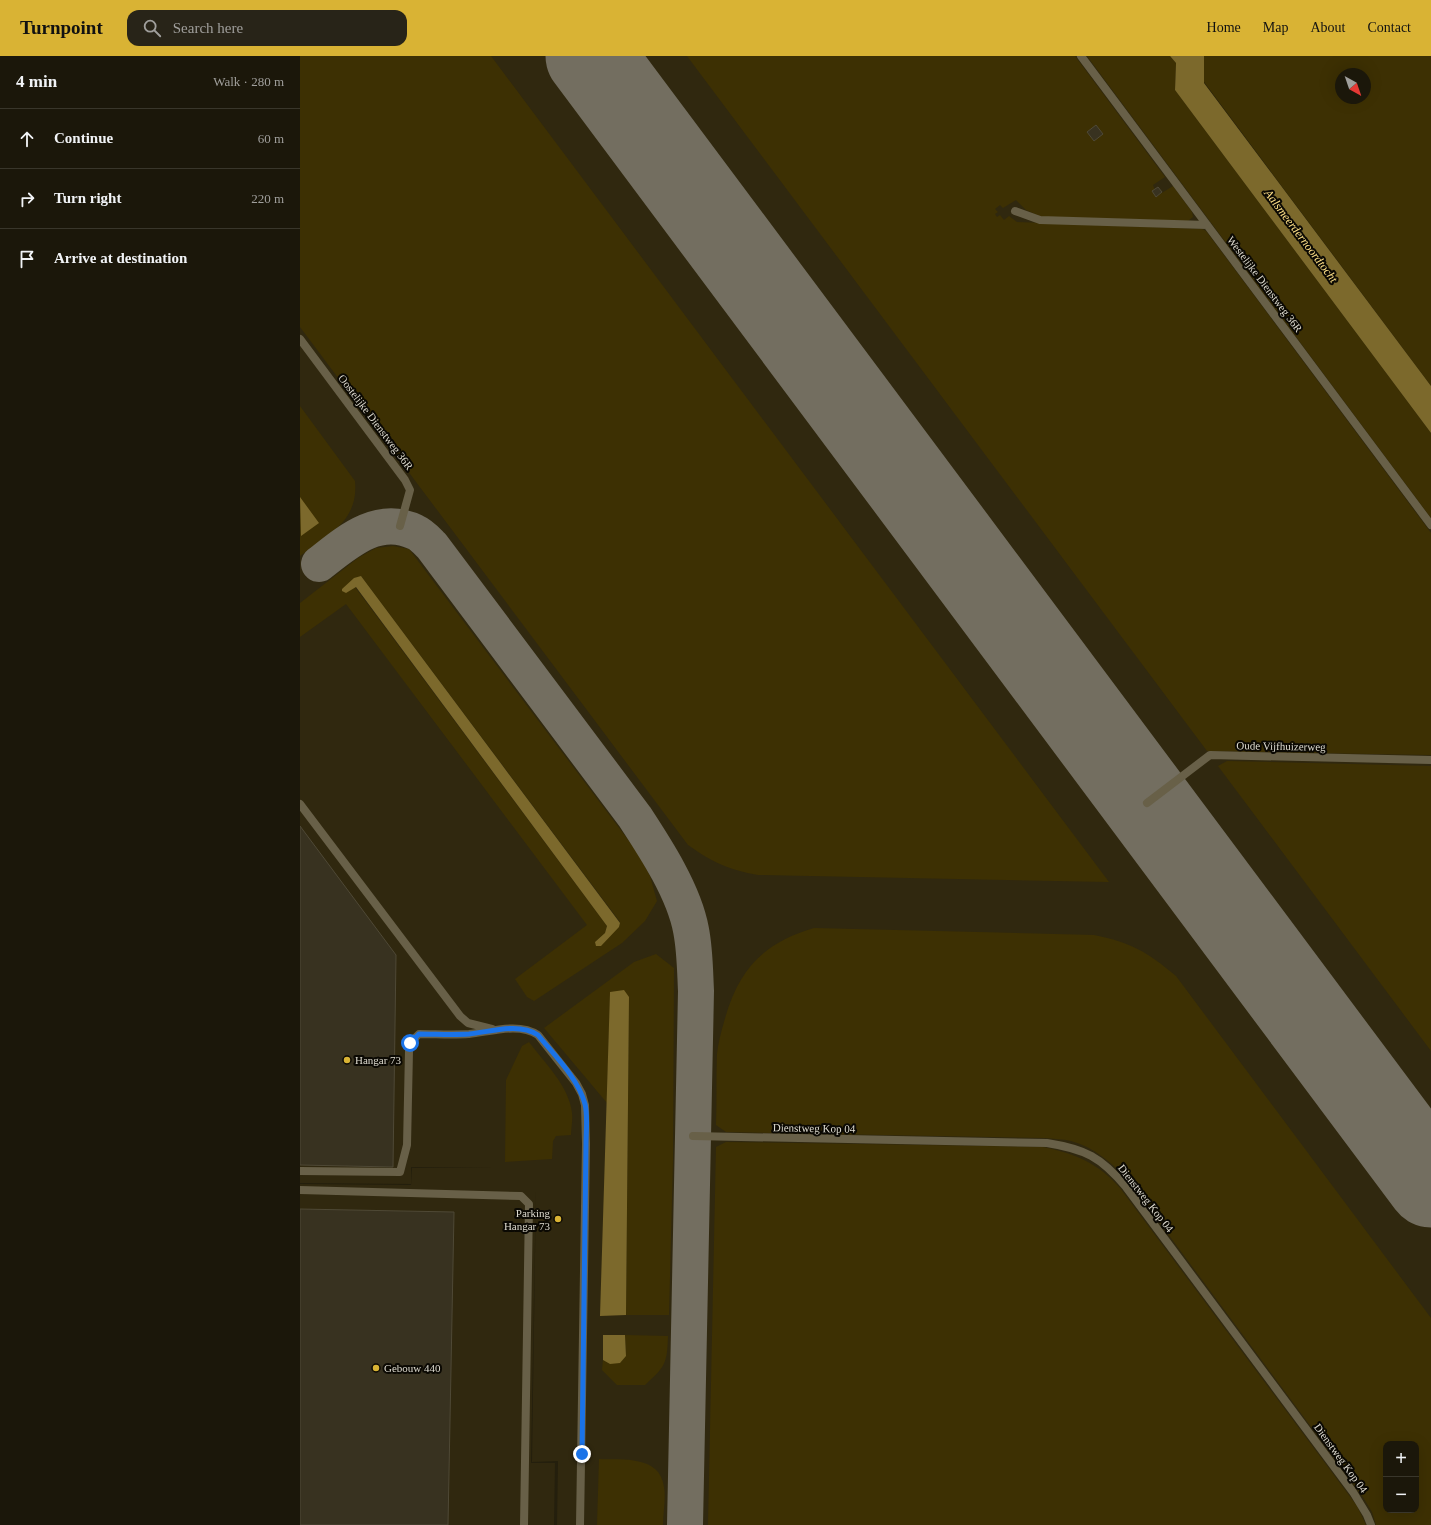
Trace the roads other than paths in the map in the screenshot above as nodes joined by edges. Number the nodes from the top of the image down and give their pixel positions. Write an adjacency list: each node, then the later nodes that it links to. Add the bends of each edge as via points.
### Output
1 (1081, 56): 3 (lane, Westelijke Dienstweg 36R)
2 (1015, 211): 3 (lane, via 1040,220)
3 (1208, 225): 6 (lane, Westelijke Dienstweg 36R)
4 (300, 339): 5 (lane, Oostelijke Dienstweg 36R, via 406,480 410,490)
5 (400, 526)
6 (1431, 526)
7 (1431, 760): 8 (lane, Oude Vijfhuizerweg, via 1210,755)
8 (1147, 803)
9 (300, 804): 10 (lane, via 460,1016 468,1023)
10 (494, 1029): 12 (lane, via 469,1034 419,1034 410,1043 407,1145 400,1172); 15 (lane, via 531,1030 538,1035 576,1083 585,1105)
11 (693, 1136): 16 (lane, Dienstweg Kop 04, via 1047,1143 1090,1154 1116,1175 1126,1187 1353,1492)
12 (300, 1171)
13 (300, 1190): 14 (lane, via 521,1196 529,1204)
14 (524, 1525)
15 (580, 1525)
16 (1371, 1525)

